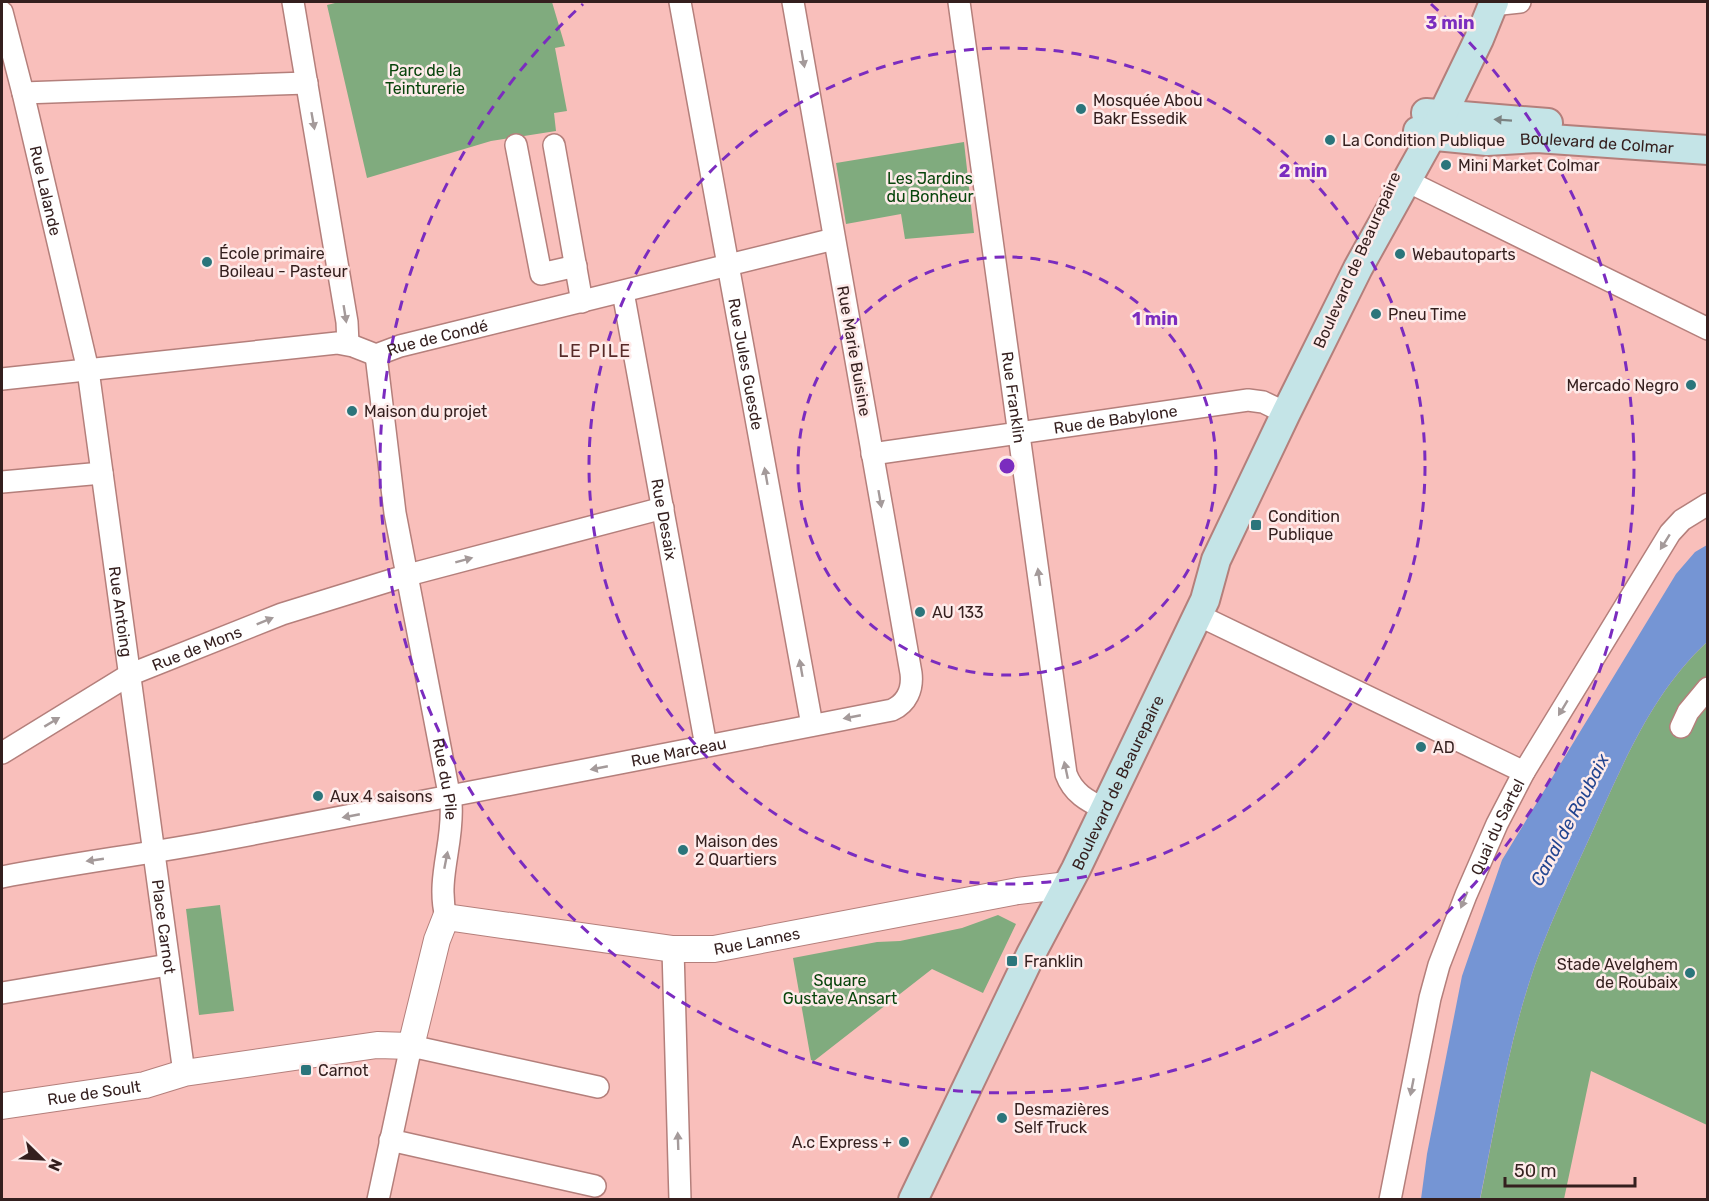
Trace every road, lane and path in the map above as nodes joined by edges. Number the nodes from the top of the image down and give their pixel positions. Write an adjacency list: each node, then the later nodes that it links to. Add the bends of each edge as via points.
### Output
1 (293, 2): 8 (street)
2 (680, 2): 17 (street, Rue Jules Guesde)
3 (793, 2): 16 (street, Rue Marie Buisine, one-way to 16)
4 (959, 2): 28 (street, Rue Franklin)
5 (1520, 2): 6 (street)
6 (1493, 3): 10 (main road, Boulevard de Beaurepaire, via 1460,48)
7 (2, 12): 9 (street, Rue Lalande)
8 (307, 83): 9 (street); 22 (street, one-way to 22)
9 (23, 93): 25 (street, Rue Lalande)
10 (1429, 123): 11 (main road, Boulevard de Colmar, one-way to 10); 14 (main road, Boulevard de Colmar, via 1500,141 1537,138); 15 (main road, Boulevard de Beaurepaire); 24 (main road, Boulevard de Beaurepaire, via 1350,269)
11 (1707, 134)
12 (516, 145): 18 (street, via 541,274)
13 (554, 145): 18 (street)
14 (1707, 150)
15 (1407, 181): 21 (street); 24 (main road, Boulevard de Beaurepaire)
16 (834, 238): 17 (street, Rue de Condé); 29 (street, Rue Marie Buisine)
17 (727, 265): 19 (street, Rue de Condé); 39 (street, Rue Jules Guesde, one-way to 17)
18 (576, 266): 20 (street)
19 (623, 292): 20 (street, Rue de Condé); 33 (street, Rue Desaix)
20 (582, 302): 23 (street, Rue de Condé)
21 (1707, 329)
22 (348, 344): 23 (street, Rue de Condé); 25 (street, Rue de Condé)
23 (376, 355): 34 (street, Rue du Pile, via 395,513)
24 (1312, 361): 27 (main road, Boulevard de Beaurepaire)
25 (88, 370): 26 (street, Rue de Condé); 30 (street, Rue Antoing)
26 (2, 379)
27 (1286, 413): 28 (street, Rue de Babylone, via 1248,400); 35 (main road, Boulevard de Beaurepaire, via 1216,560)
28 (1020, 433): 29 (street, Rue de Babylone); 45 (street, Rue Franklin, one-way to 28, via 1077,793 1066,774)
29 (872, 454): 38 (street, Rue Marie Buisine, one-way to 38, via 911,674)
30 (102, 473): 31 (street); 36 (street, Rue Antoing)
31 (2, 482)
32 (1707, 504): 43 (street, Quai du Sartel, one-way to 43, via 1682,520 1671,533)
33 (663, 508): 34 (street, Rue de Mons, one-way to 33); 41 (street, Rue Desaix)
34 (408, 575): 36 (street, Rue de Mons, one-way to 34, via 282,614); 44 (street, Rue du Pile)
35 (1198, 615): 43 (street); 45 (main road, Boulevard de Beaurepaire)
36 (129, 675): 42 (street, Rue de Mons, one-way to 36); 46 (street, Rue Antoing)
37 (1707, 688): 40 (street)
38 (906, 699): 39 (street, Rue Marceau, one-way to 39, via 892,710)
39 (812, 725): 41 (street, Rue Marceau)
40 (1681, 727)
41 (706, 746): 44 (street, Rue Marceau, one-way to 44)
42 (2, 753)
43 (1524, 772): 62 (street, Quai du Sartel, one-way to 62, via 1483,856 1436,974)
44 (450, 797): 46 (street, one-way to 46); 49 (street, Rue du Pile, one-way to 44, via 441,893 451,832)
45 (1105, 809): 48 (main road, Boulevard de Beaurepaire)
46 (153, 852): 47 (street, one-way to 47); 51 (street, Place Carnot)
47 (2, 877)
48 (1068, 885): 50 (street, Rue Lannes, via 1018,891 727,947); 61 (main road, Boulevard de Beaurepaire)
49 (446, 917): 50 (street, Rue Lannes); 53 (street, Rue du Pile)
50 (673, 949): 60 (street, one-way to 50)
51 (168, 965): 52 (street); 54 (street, Place Carnot)
52 (2, 993)
53 (411, 1046): 54 (street, via 377,1045); 55 (street); 57 (street, Rue du Pile)
54 (184, 1073): 56 (street, Rue de Soult, via 145,1085)
55 (598, 1087)
56 (2, 1106)
57 (390, 1140): 58 (street); 59 (street, Rue du Pile)
58 (595, 1186)
59 (378, 1200)
60 (680, 1200)
61 (913, 1200)
62 (1390, 1200)

